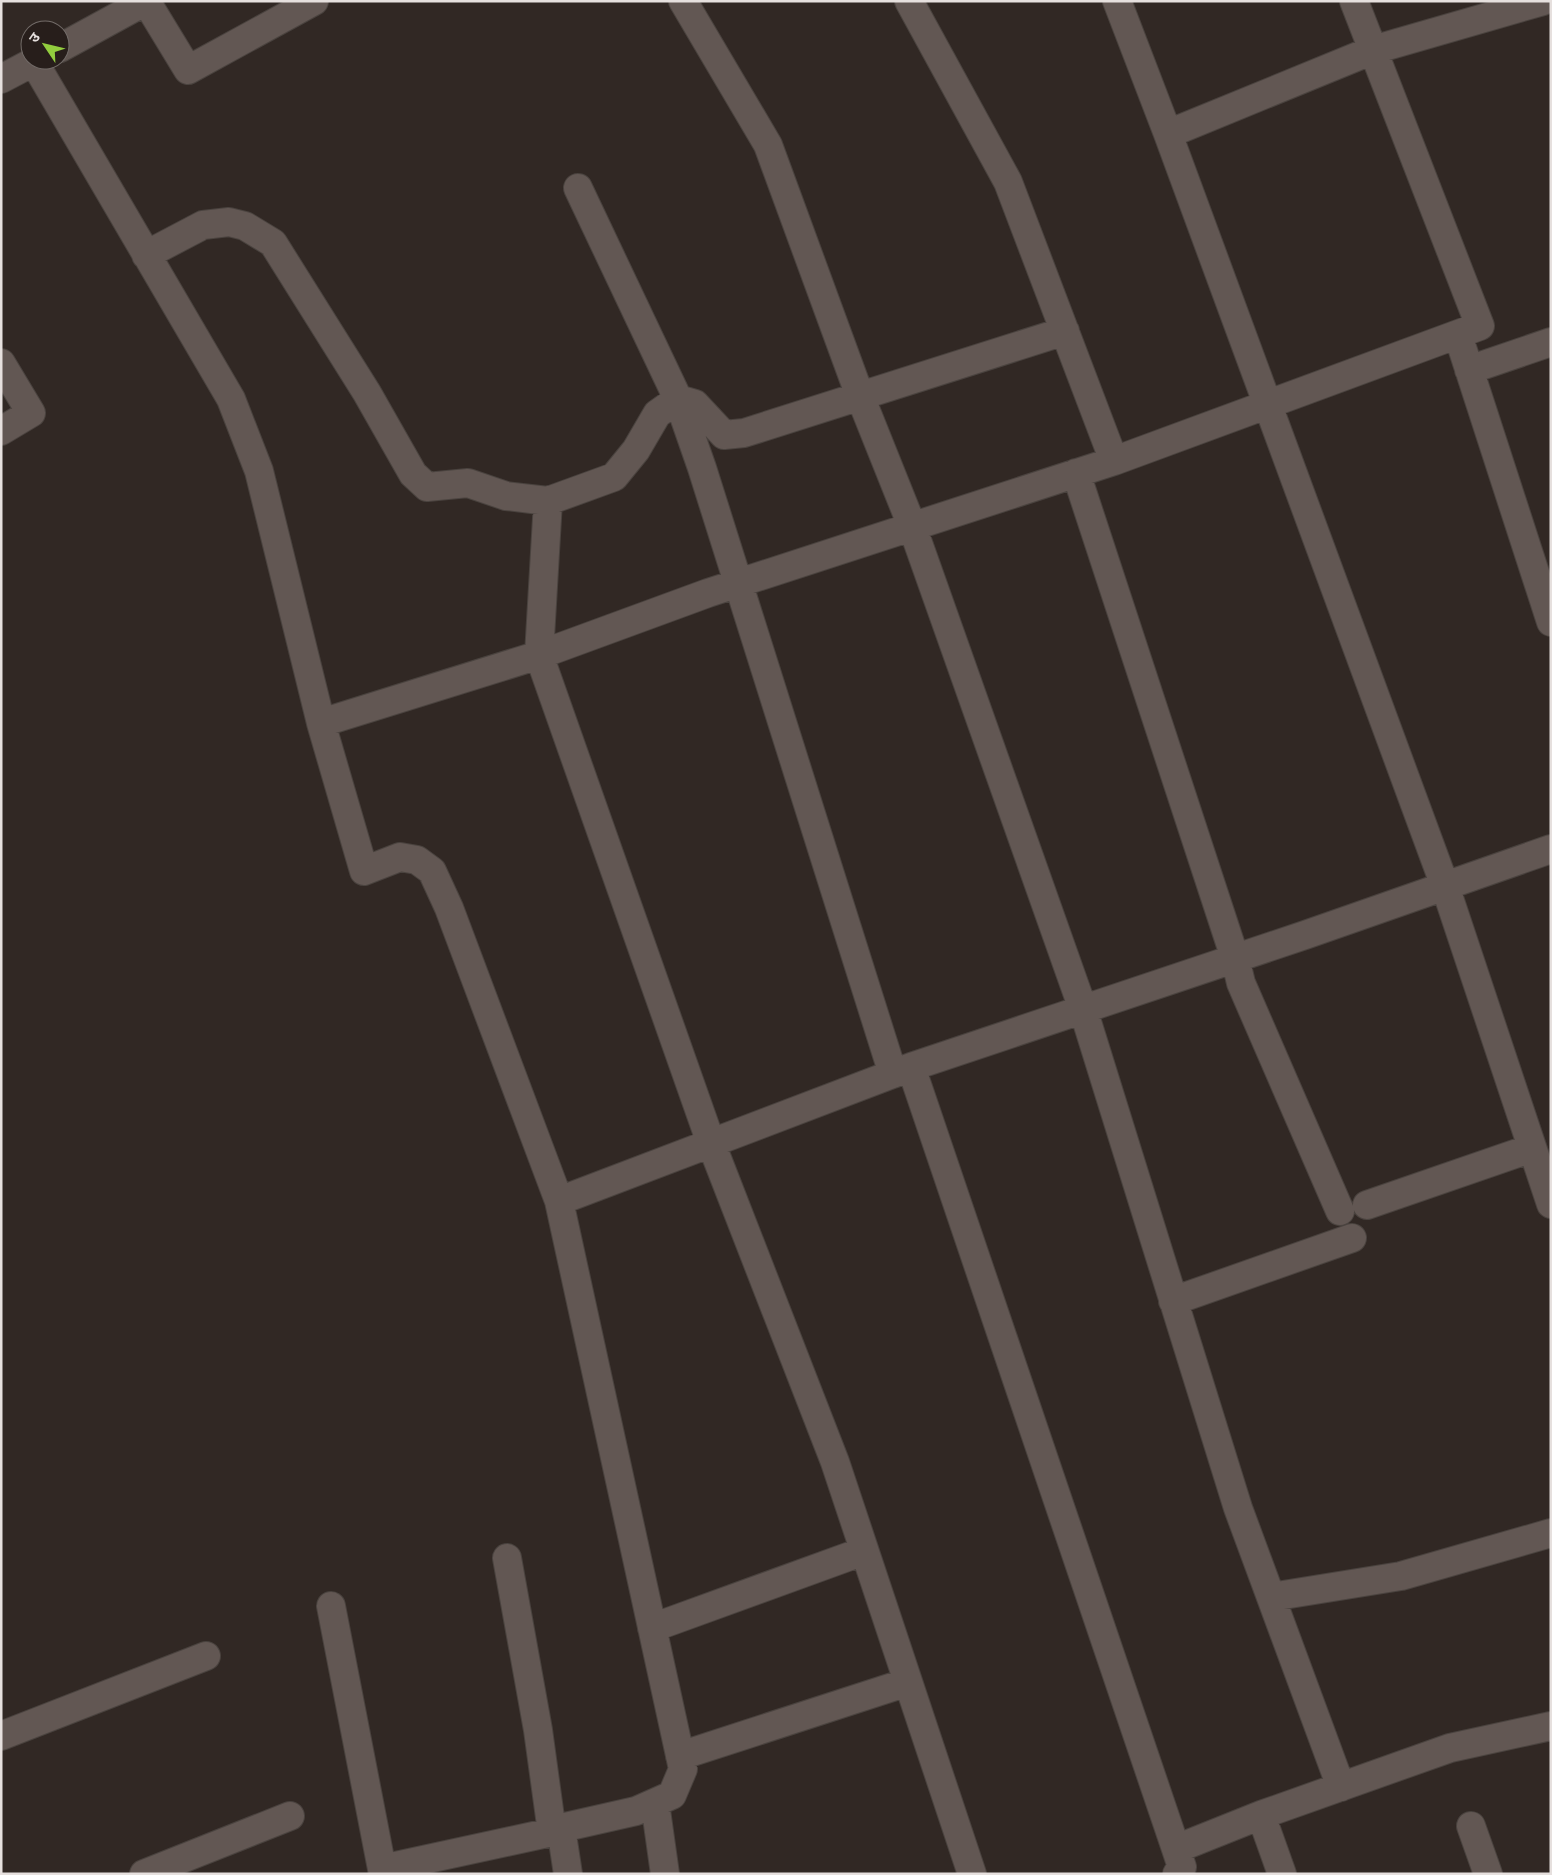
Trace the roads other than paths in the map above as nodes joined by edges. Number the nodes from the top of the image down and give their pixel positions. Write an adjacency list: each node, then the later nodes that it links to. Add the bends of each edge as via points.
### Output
1 (146, 1): 2 (street, via 188,70); 8 (street)
2 (314, 1)
3 (683, 1): 21 (street, via 768,144)
4 (909, 1): 16 (street, via 1008,182)
5 (1117, 1): 13 (street)
6 (1354, 1): 9 (street)
7 (1543, 1): 9 (street)
8 (70, 43)
9 (1373, 50): 13 (street); 17 (street, via 1480,326)
10 (20, 69): 12 (street)
11 (41, 70): 15 (street)
12 (1, 79)
13 (1168, 134): 23 (street)
14 (578, 188): 22 (street)
15 (146, 255): 27 (street, via 203,225 229,222 245,226 273,243 367,393 413,474 427,487 468,484 506,496); 32 (street, via 231,399 259,471)
16 (1064, 331): 21 (street); 25 (street)
17 (1458, 334): 20 (street); 23 (street)
18 (1551, 342): 20 (street)
19 (1, 363): 24 (street, via 31,413)
20 (1469, 370): 30 (street)
21 (860, 396): 22 (street, via 744,433 724,435 695,404); 28 (street)
22 (678, 399): 27 (street, via 657,414 636,450 614,477); 29 (street)
23 (1267, 405): 25 (street); 34 (street)
24 (1, 431)
25 (1114, 461): 26 (street)
26 (1076, 473): 28 (street); 35 (street)
27 (548, 501): 31 (street)
28 (912, 526): 29 (street); 36 (street)
29 (738, 584): 31 (street); 37 (street)
30 (1551, 622)
31 (539, 655): 32 (street); 38 (street)
32 (321, 723): 40 (street, via 364,871 400,857 417,860 432,871 449,908)
33 (1551, 849): 34 (street)
34 (1445, 886): 35 (street); 39 (street)
35 (1235, 958): 36 (street); 43 (street, via 1241,983)
36 (1083, 1009): 37 (street); 45 (street)
37 (902, 1070): 38 (street); 63 (street)
38 (711, 1143): 40 (street); 47 (street, via 835,1462)
39 (1532, 1148): 41 (street); 42 (street)
40 (559, 1201): 51 (street)
41 (1551, 1204)
42 (1367, 1205)
43 (1340, 1211)
44 (1352, 1238): 45 (street)
45 (1173, 1300): 49 (street, via 1238,1508)
46 (1551, 1533): 49 (street, via 1401,1576)
47 (864, 1551): 51 (street); 53 (street)
48 (507, 1558): 62 (street)
49 (1271, 1597): 57 (street)
50 (331, 1606): 65 (street)
51 (652, 1628): 56 (street)
52 (206, 1656): 55 (street)
53 (908, 1682): 56 (street); 69 (street)
54 (1551, 1726): 57 (street, via 1450,1748)
55 (1, 1736)
56 (680, 1756): 58 (street, via 683,1769 672,1795)
57 (1340, 1787): 59 (street)
58 (655, 1803): 62 (street, via 636,1811); 68 (street)
59 (1261, 1815): 63 (street); 70 (street)
60 (290, 1816): 64 (street)
61 (1471, 1826): 71 (street)
62 (556, 1830): 65 (street); 67 (street)
63 (1176, 1861)
64 (190, 1866): 66 (street)
65 (382, 1872)
66 (144, 1874)
67 (568, 1874)
68 (665, 1874)
69 (972, 1874)
70 (1282, 1874)
71 (1488, 1874)

